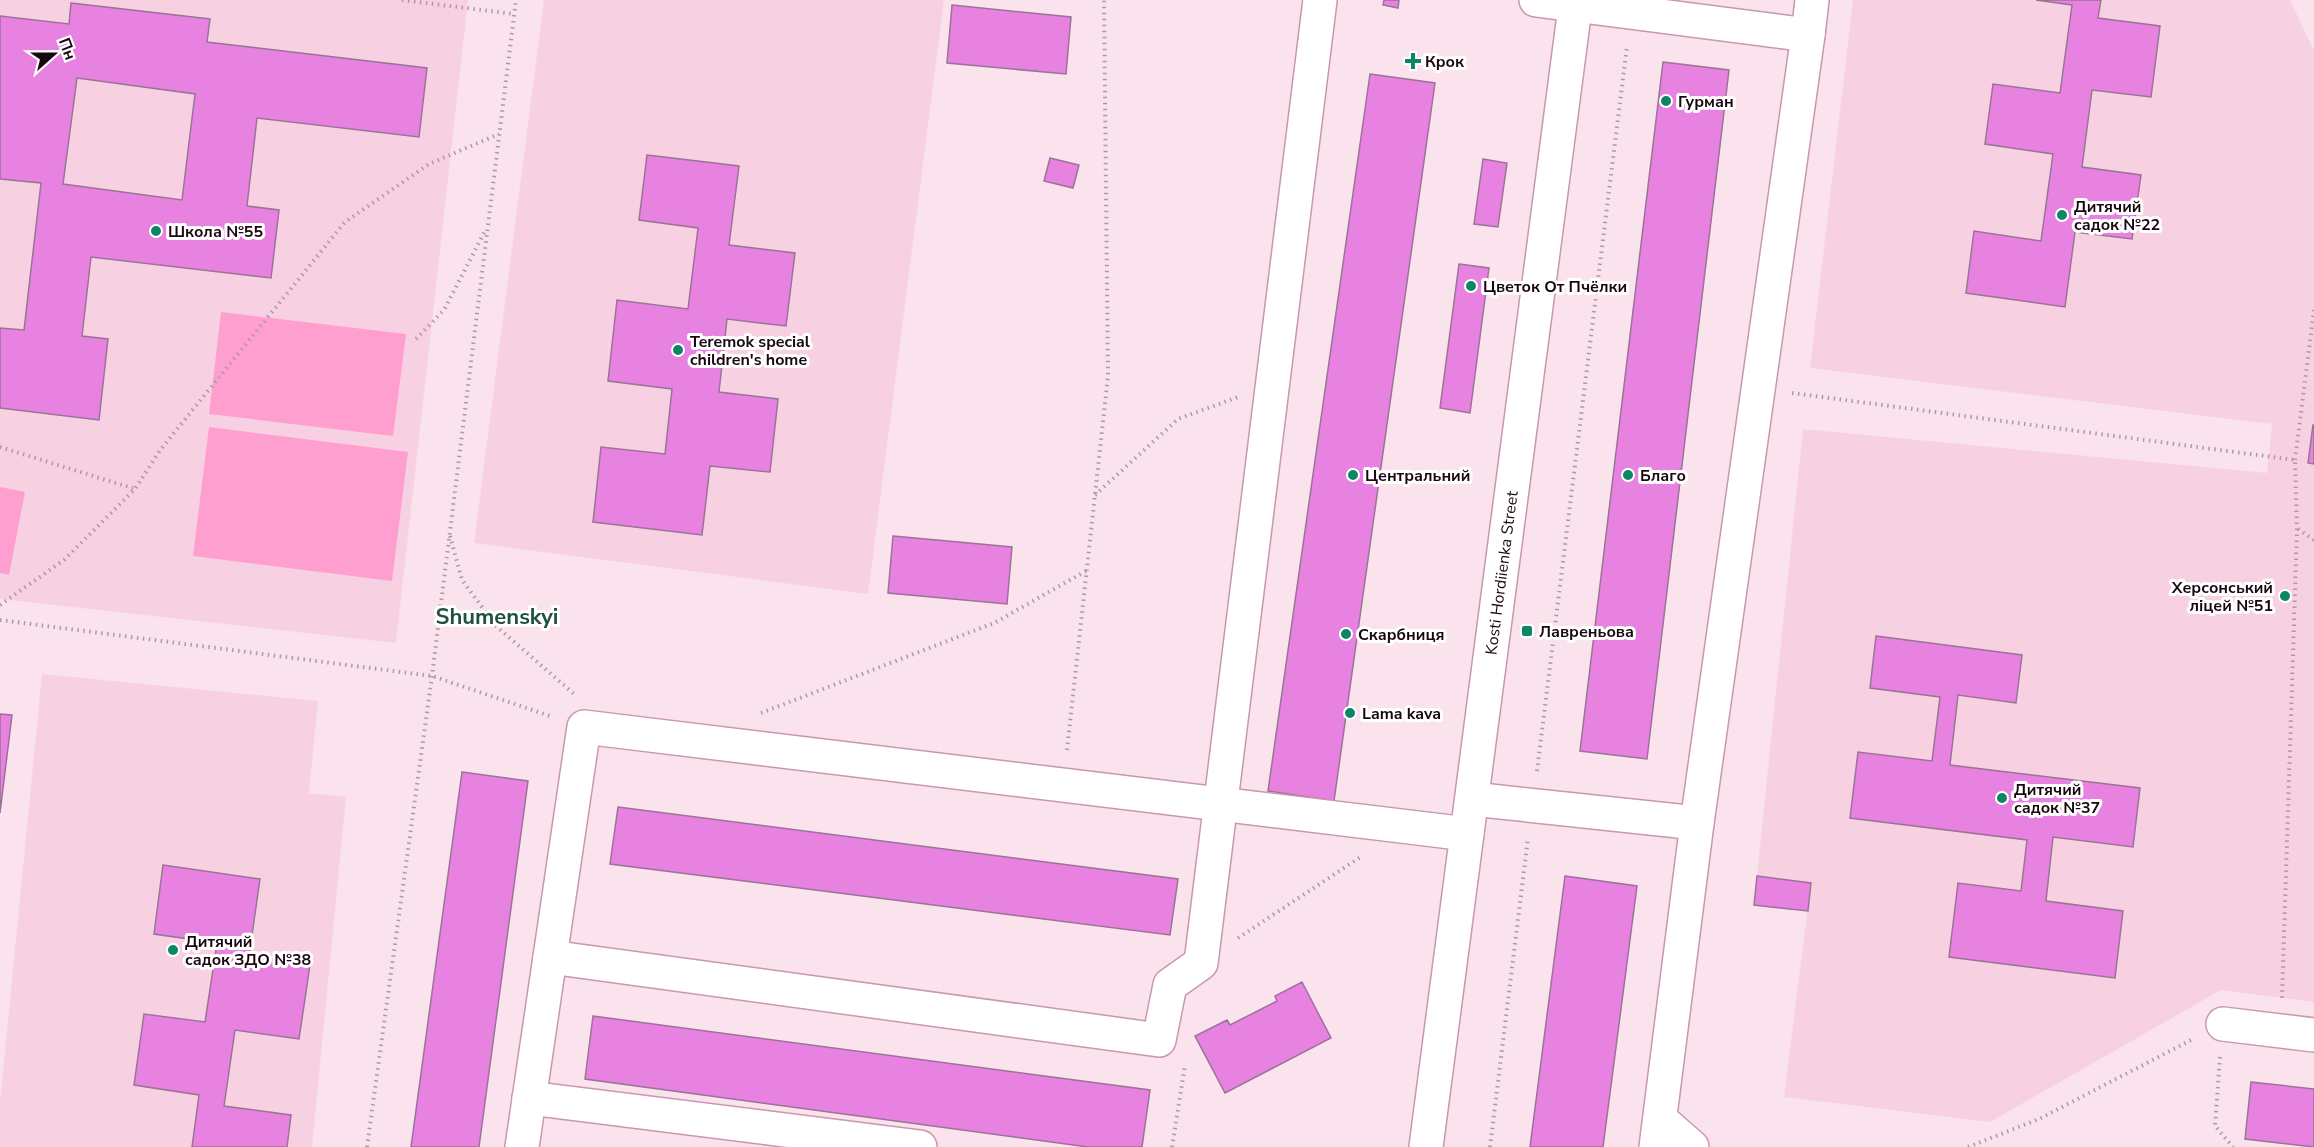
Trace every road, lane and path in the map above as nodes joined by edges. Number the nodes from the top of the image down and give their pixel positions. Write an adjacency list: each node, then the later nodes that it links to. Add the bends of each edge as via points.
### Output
1 (402, 0): 9 (path)
2 (516, 0): 9 (path)
3 (1104, 0): 20 (path, via 1108,376)
4 (1320, 0): 15 (street)
5 (1536, 0): 7 (street)
6 (1812, 0): 10 (street)
7 (1576, 2): 8 (street); 32 (street, Kosti Hordiienka Street)
8 (1631, 12): 10 (street); 34 (path)
9 (514, 14): 11 (path)
10 (1808, 35): 16 (street)
11 (500, 134): 12 (path); 19 (path, via 429,164 345,222 161,449)
12 (488, 226): 14 (path, via 444,310); 22 (path)
13 (2314, 310): 18 (path)
14 (416, 339)
15 (1272, 384): 20 (path, via 1178,419); 33 (street)
16 (1758, 388): 18 (path); 35 (street)
17 (0, 447): 19 (path)
18 (2295, 460): 21 (path)
19 (135, 489): 25 (path, via 64,560)
20 (1095, 495): 24 (path)
21 (2297, 529): 23 (path); 41 (path)
22 (449, 533): 27 (path); 30 (path, via 462,580 496,626)
23 (2314, 540)
24 (1086, 570): 28 (path, via 994,623); 31 (path)
25 (0, 605)
26 (0, 620): 27 (path)
27 (432, 676): 29 (path); 45 (path)
28 (756, 715)
29 (584, 727): 30 (street); 38 (street)
30 (616, 731): 31 (street)
31 (1063, 785): 33 (street)
32 (1472, 799): 34 (street); 37 (street, Kosti Hordiienka Street)
33 (1220, 805): 36 (street); 39 (street)
34 (1533, 806): 35 (street); 49 (path)
35 (1697, 823): 44 (street)
36 (1407, 827): 37 (street); 39 (path)
37 (1467, 834): 48 (street, Kosti Hordiienka Street)
38 (550, 957): 39 (street, via 1159,1040 1170,985); 43 (street)
39 (1201, 963)
40 (2223, 1024): 41 (street); 51 (path, via 2039,1119); 52 (path, via 2215,1126)
41 (2280, 1030): 42 (street)
42 (2314, 1035)
43 (529, 1098): 46 (street); 47 (street)
44 (1658, 1133): 50 (street)
45 (367, 1147)
46 (522, 1147)
47 (920, 1147)
48 (1426, 1147)
49 (1490, 1147)
50 (1692, 1147)
51 (1968, 1147)
52 (2233, 1147)

